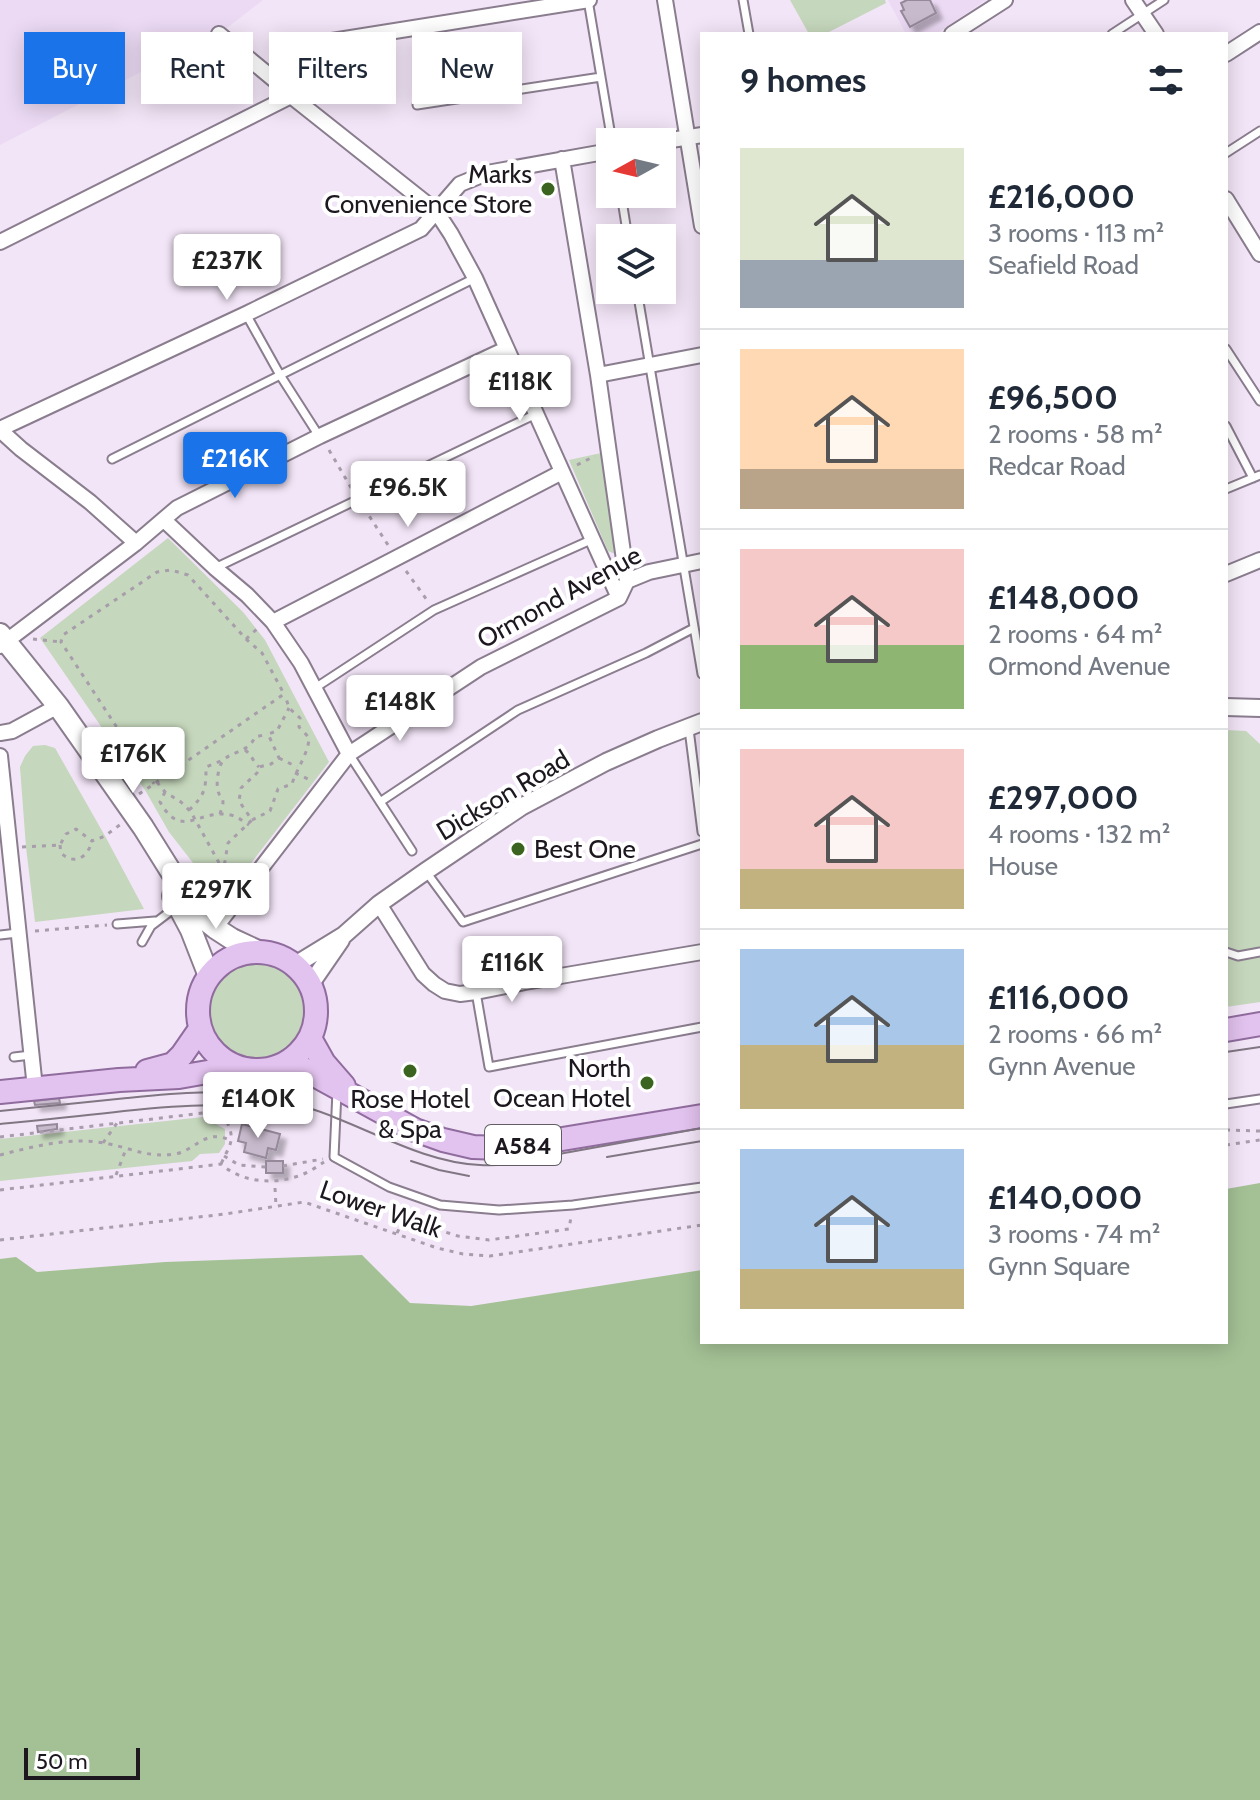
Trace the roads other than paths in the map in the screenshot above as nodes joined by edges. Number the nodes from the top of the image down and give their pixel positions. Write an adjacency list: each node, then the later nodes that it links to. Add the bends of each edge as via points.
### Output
1 (588, 0): 8 (street); 17 (lane)
2 (665, 0): 23 (street)
3 (743, 0): 9 (lane)
4 (1005, 0): 10 (street)
5 (1133, 0): 7 (street)
6 (1164, 0): 7 (lane)
7 (1142, 14): 11 (lane); 12 (street)
8 (388, 32)
9 (749, 32)
10 (955, 32)
11 (1115, 32)
12 (1155, 32)
13 (1260, 32): 14 (street)
14 (1228, 53)
15 (253, 62): 16 (street)
16 (269, 75)
17 (601, 77): 20 (lane); 21 (lane)
18 (275, 104): 30 (street)
19 (301, 104): 29 (street)
20 (417, 105)
21 (610, 128)
22 (1260, 131): 24 (lane)
23 (695, 136): 27 (street)
24 (1228, 152)
25 (596, 153): 26 (street)
26 (562, 159): 29 (street, via 487,173 460,184); 40 (street)
27 (700, 200)
28 (1228, 202): 31 (street)
29 (436, 211): 32 (street); 34 (street, via 421,229)
30 (0, 242)
31 (1260, 254)
32 (475, 278): 35 (street); 39 (lane)
33 (639, 304): 38 (lane)
34 (246, 314): 39 (lane); 43 (street)
35 (506, 349): 42 (street); 45 (street)
36 (1228, 352): 41 (lane)
37 (700, 355): 38 (street)
38 (649, 365): 40 (street); 55 (lane)
39 (280, 375): 45 (lane); 46 (lane)
40 (598, 375): 58 (street)
41 (1260, 401)
42 (536, 414): 47 (street); 56 (lane)
43 (0, 429): 52 (street)
44 (1228, 429): 48 (lane)
45 (320, 436): 50 (street, via 177,508)
46 (112, 459)
47 (562, 472): 51 (street); 60 (street)
48 (1257, 476): 49 (lane)
49 (1228, 488)
50 (164, 520): 52 (street); 56 (street)
51 (593, 539): 59 (street); 64 (lane, via 434,610)
52 (136, 543): 62 (street)
53 (1260, 560): 57 (street)
54 (700, 561): 55 (street, Ormond Avenue)
55 (682, 564): 58 (street, Ormond Avenue); 61 (lane)
56 (215, 568): 60 (street)
57 (1228, 573)
58 (627, 581): 59 (street, Ormond Avenue)
59 (619, 598): 70 (street, Ormond Avenue, via 481,667)
60 (273, 622): 64 (street)
61 (694, 628): 63 (lane); 73 (lane, via 518,710)
62 (2, 644): 66 (main road)
63 (700, 662)
64 (315, 688): 70 (street)
65 (1228, 707): 67 (street)
66 (52, 708): 69 (street); 78 (main road); 81 (main road, via 143,827 190,902)
67 (1260, 708)
68 (696, 724): 72 (lane); 76 (street, Dickson Road, via 564,783)
69 (0, 733)
70 (349, 754): 73 (lane); 81 (street, Ormond Avenue)
71 (0, 756): 82 (street)
72 (700, 796)
73 (380, 802): 75 (lane)
74 (700, 845): 76 (lane, via 463,922)
75 (412, 851)
76 (426, 871): 77 (street, Dickson Road)
77 (379, 904): 84 (street, Dickson Road); 93 (street, via 434,984 460,994)
78 (179, 905): 79 (lane); 91 (main road)
79 (158, 921): 80 (lane); 85 (lane)
80 (117, 924)
81 (215, 928): 86 (main road)
82 (19, 933): 83 (lane); 99 (street)
83 (0, 935)
84 (344, 935): 90 (street, Dickson Road); 92 (street, Dickson Road)
85 (142, 942)
86 (260, 952): 90 (main road); 91 (main road, via 234,956)
87 (700, 952): 93 (street)
88 (1260, 952): 89 (lane)
89 (1228, 953)
90 (295, 965): 92 (main road)
91 (209, 976): 96 (main road, via 198,1001)
92 (310, 985): 98 (main road, via 317,1011)
93 (476, 992): 95 (lane, via 489,1067)
94 (1260, 1024): 97 (main road)
95 (700, 1027)
96 (200, 1029): 102 (main road, via 214,1052); 103 (main road, via 173,1064)
97 (1228, 1030)
98 (310, 1038): 101 (main road); 105 (main road, A584)
99 (31, 1055): 100 (lane); 104 (street)
100 (14, 1057)
101 (289, 1061): 102 (main road, via 273,1069); 105 (main road, A584)
102 (236, 1067): 103 (main road)
103 (119, 1080): 104 (main road)
104 (35, 1088): 106 (main road)
105 (345, 1091): 109 (main road, A584, via 415,1130 473,1147 532,1144); 110 (lane, via 334,1157 389,1187 440,1205 499,1210 573,1205)
106 (0, 1092)
107 (1260, 1099): 108 (lane)
108 (1228, 1104)
109 (700, 1116)
110 (700, 1187)

